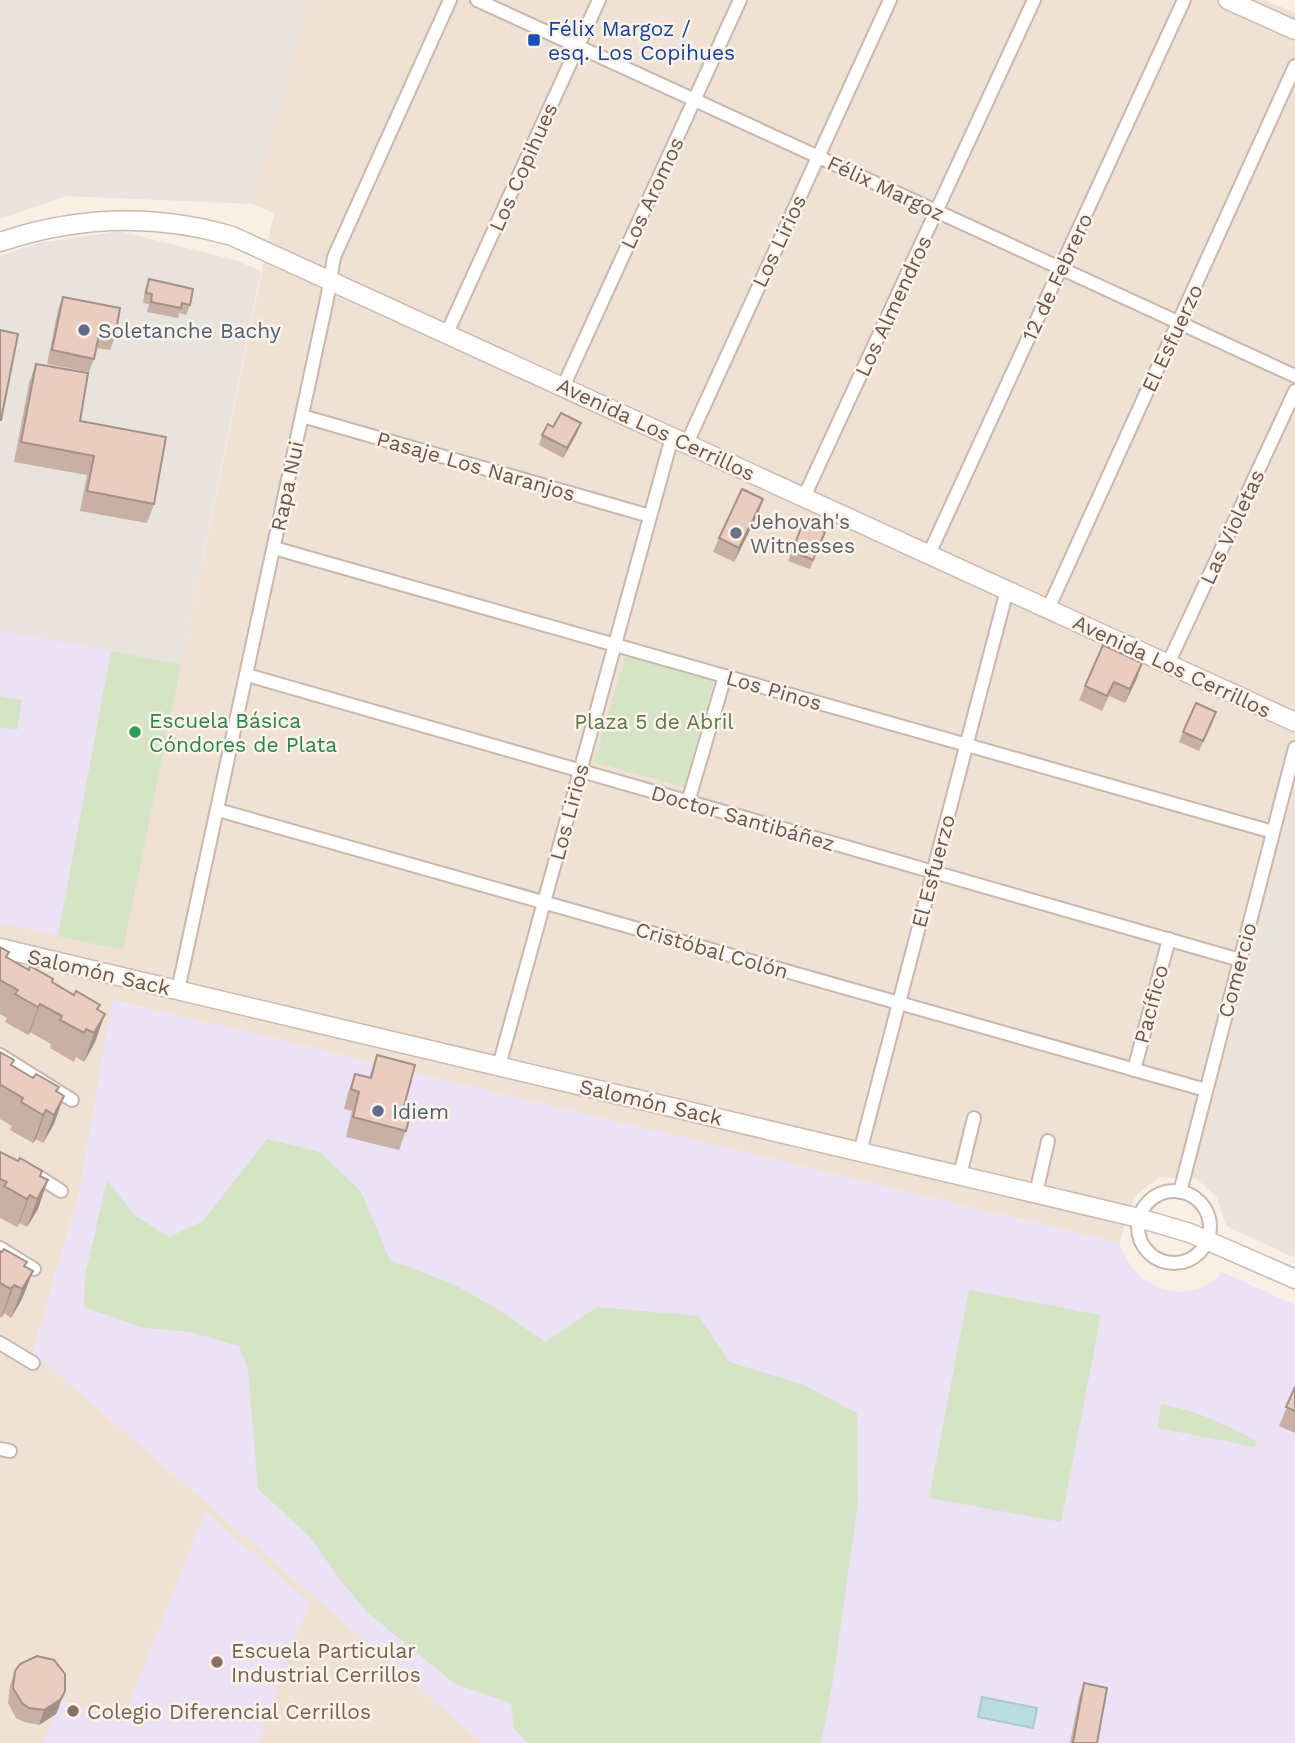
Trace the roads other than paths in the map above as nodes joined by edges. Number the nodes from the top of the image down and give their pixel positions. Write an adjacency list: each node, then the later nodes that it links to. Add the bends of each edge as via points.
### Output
1 (450, 0): 17 (street, Rapa Nui, via 337,250)
2 (477, 0): 10 (street, Félix Margoz)
3 (599, 0): 10 (street, Los Copihues)
4 (740, 0): 12 (street, Los Aromos)
5 (890, 0): 13 (street, Los Lirios)
6 (1034, 0): 14 (street, Los Almendros)
7 (1184, 0): 16 (street, 12 de Febrero)
8 (1228, 0): 9 (street)
9 (1295, 30)
10 (578, 46): 12 (street, Félix Margoz); 19 (street, Los Copihues)
11 (1295, 66): 18 (street, El Esfuerzo)
12 (695, 100): 13 (street, Félix Margoz); 21 (street, Los Aromos)
13 (818, 157): 14 (street, Félix Margoz); 24 (street, Los Lirios)
14 (937, 211): 16 (street, Félix Margoz); 25 (street, Los Almendros)
15 (0, 242): 17 (street, Avenida Los Cerrillos, via 79,222 162,221 232,236)
16 (1061, 268): 18 (street, Félix Margoz); 28 (street, 12 de Febrero)
17 (329, 279): 19 (street, Avenida Los Cerrillos); 23 (street, Rapa Nui)
18 (1180, 323): 20 (street, Félix Margoz); 30 (street, El Esfuerzo)
19 (447, 333): 21 (street, Avenida Los Cerrillos)
20 (1295, 376)
21 (564, 387): 24 (street, Avenida Los Cerrillos)
22 (1295, 391): 32 (street, Las Violetas)
23 (302, 416): 26 (street, Pasaje Los Naranjos); 27 (street, Rapa Nui)
24 (680, 440): 25 (street, Avenida Los Cerrillos); 26 (street, Los Lirios)
25 (804, 497): 28 (street, Avenida Los Cerrillos)
26 (650, 516): 31 (street, Los Lirios)
27 (274, 548): 31 (street, Los Pinos); 33 (street, Rapa Nui)
28 (929, 554): 29 (street, Avenida Los Cerrillos)
29 (1007, 590): 30 (street, Avenida Los Cerrillos); 36 (street, El Esfuerzo)
30 (1048, 609): 32 (street, Avenida Los Cerrillos)
31 (615, 645): 34 (street, Los Pinos); 38 (street, Los Lirios)
32 (1168, 664): 35 (street, Avenida Los Cerrillos)
33 (247, 675): 38 (street, Doctor Santibáñez); 40 (street, Rapa Nui)
34 (725, 676): 36 (street, Los Pinos); 39 (street)
35 (1294, 719)
36 (967, 745): 41 (street, Los Pinos); 42 (street, El Esfuerzo)
37 (1295, 748): 41 (street, Comercio)
38 (580, 771): 39 (street, Doctor Santibáñez); 43 (street, Los Lirios)
39 (688, 802): 42 (street, Doctor Santibáñez)
40 (218, 810): 43 (street, Cristóbal Colón); 47 (street, Rapa Nui)
41 (1273, 832): 46 (street, Comercio)
42 (933, 872): 44 (street, Doctor Santibáñez); 48 (street, El Esfuerzo)
43 (544, 902): 48 (street, Cristóbal Colón); 50 (street, Los Lirios)
44 (1168, 939): 46 (street, Doctor Santibáñez); 51 (street, Pacífico)
45 (0, 948): 47 (street, Salomón Sack)
46 (1240, 960): 52 (street, Comercio)
47 (178, 990): 50 (street, Salomón Sack)
48 (899, 1003): 51 (street, Cristóbal Colón); 56 (street, El Esfuerzo)
49 (0, 1055): 53 (street)
50 (499, 1066): 56 (street, Salomón Sack)
51 (1134, 1070): 52 (street, Cristóbal Colón)
52 (1206, 1090): 60 (street, Comercio)
53 (72, 1100)
54 (974, 1118): 58 (street)
55 (1048, 1141): 61 (street)
56 (860, 1152): 58 (street, Salomón Sack)
57 (20, 1165): 59 (street)
58 (960, 1175): 61 (street, Salomón Sack)
59 (61, 1191)
60 (1180, 1192): 62 (street, via 1151,1199); 63 (street, via 1205,1210)
61 (1036, 1193): 62 (street, Salomón Sack)
62 (1139, 1218): 63 (street, Salomón Sack); 63 (street, via 1144,1248 1163,1261 1186,1261 1199,1253)
63 (1207, 1240): 66 (street, Salomón Sack)
64 (0, 1248): 65 (street)
65 (34, 1269)
66 (1295, 1279)
67 (0, 1343): 68 (street)
68 (33, 1363)

